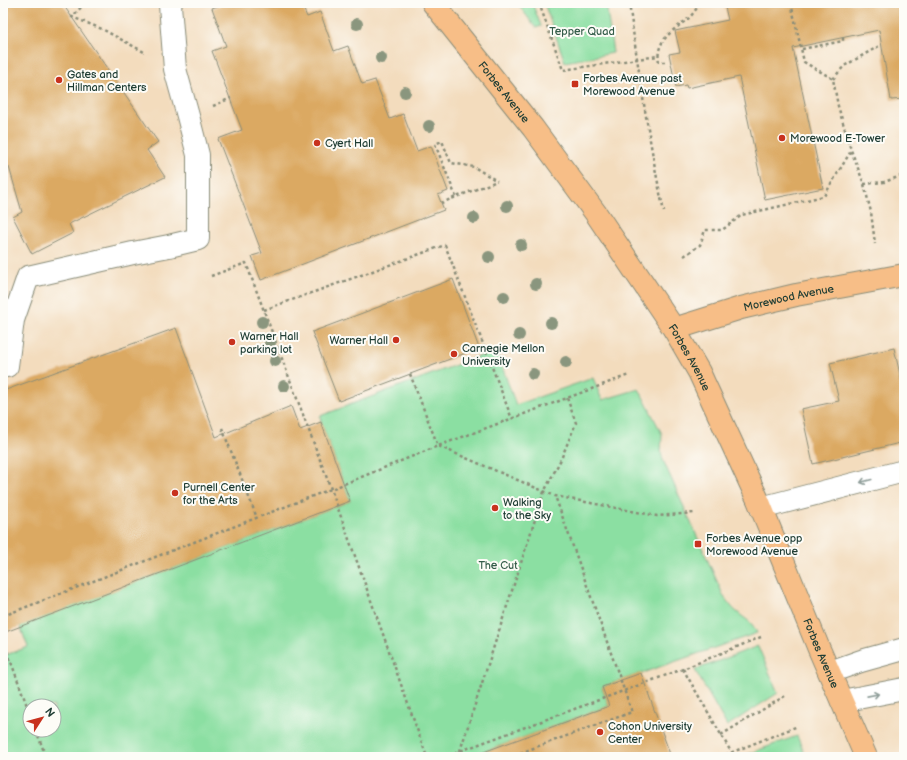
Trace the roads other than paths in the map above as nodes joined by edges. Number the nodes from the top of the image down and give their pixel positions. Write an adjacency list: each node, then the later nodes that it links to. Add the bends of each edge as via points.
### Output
1 (171, 3): 5 (street, via 175,69 198,155 198,239 28,277 13,320)
2 (433, 3): 4 (main road, Forbes Avenue, via 533,128 597,215)
3 (904, 275): 4 (main road, Morewood Avenue, via 796,295 741,308)
4 (674, 329): 7 (main road, Forbes Avenue, via 699,372)
5 (7, 366)
6 (904, 471): 7 (street, one-way to 7)
7 (761, 508): 9 (main road, Forbes Avenue)
8 (904, 648): 9 (street)
9 (830, 672): 11 (main road, Forbes Avenue)
10 (904, 689): 11 (street, one-way to 10)
11 (842, 701): 12 (main road, Forbes Avenue)
12 (866, 757)

